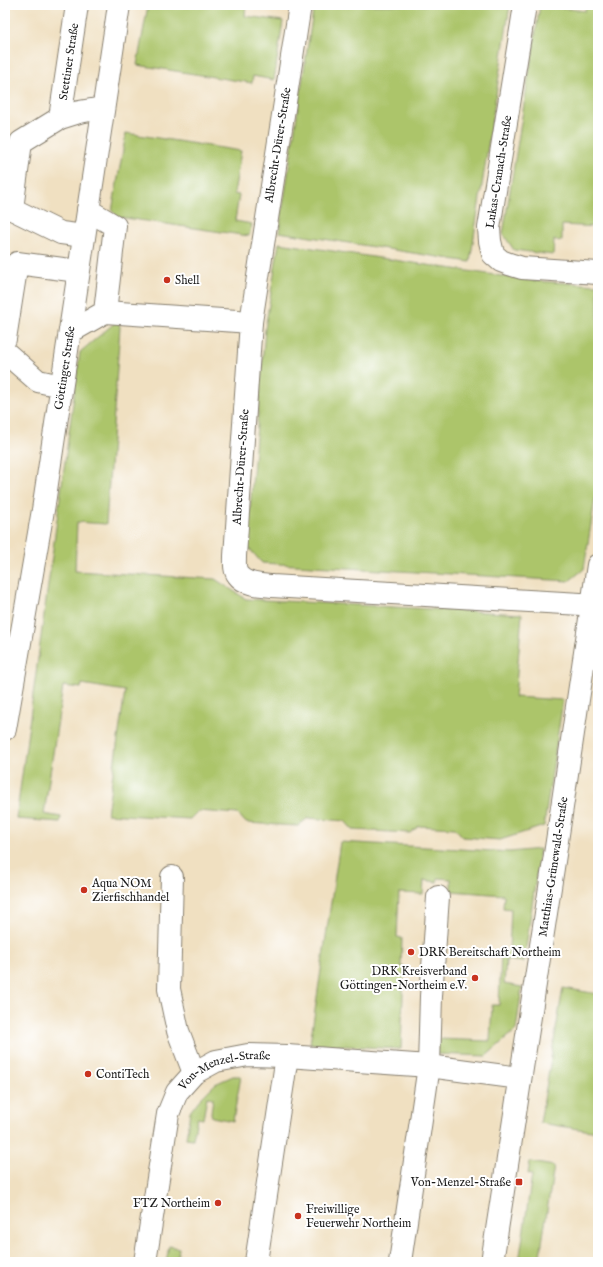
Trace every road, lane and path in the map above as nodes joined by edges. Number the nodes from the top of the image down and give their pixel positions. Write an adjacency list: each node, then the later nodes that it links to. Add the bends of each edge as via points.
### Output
1 (77, 5): 6 (street, Stettiner Straße)
2 (119, 5): 5 (street, Göttinger Straße)
3 (300, 5): 12 (street, Albrecht-Dürer-Straße)
4 (525, 5): 10 (street, Lukas-Cranach-Straße, via 489,228 493,254 501,261 522,268)
5 (104, 108): 6 (street); 7 (street, Göttinger Straße)
6 (60, 118): 8 (street, via 21,142 12,209 61,233)
7 (88, 210): 8 (street, Göttinger Straße); 11 (street, via 115,226)
8 (84, 236): 9 (street, Göttinger Straße)
9 (78, 272): 13 (street, Göttinger Straße); 14 (street, via 17,263)
10 (598, 272)
11 (105, 312): 12 (street); 13 (street)
12 (251, 322): 18 (street, Albrecht-Dürer-Straße, via 235,556 238,576 252,583 267,586)
13 (70, 332): 16 (street, Göttinger Straße)
14 (5, 339)
15 (5, 352): 16 (street, via 38,381)
16 (61, 386): 19 (street, Göttinger Straße, via 43,510)
17 (598, 565): 18 (street, Matthias-Grünewald-Straße)
18 (595, 605): 25 (street, Matthias-Grünewald-Straße)
19 (6, 721)
20 (172, 877): 24 (street, via 169,989 178,1031)
21 (438, 897): 23 (street)
22 (287, 1056): 23 (street, Von-Menzel-Straße); 24 (street, Von-Menzel-Straße, via 248,1055 216,1061); 27 (street)
23 (429, 1066): 25 (street, Von-Menzel-Straße); 28 (street)
24 (194, 1073): 26 (street, Von-Menzel-Straße, via 177,1092 168,1114)
25 (520, 1078): 29 (street, Matthias-Grünewald-Straße)
26 (145, 1262)
27 (256, 1262)
28 (400, 1262)
29 (492, 1262)

